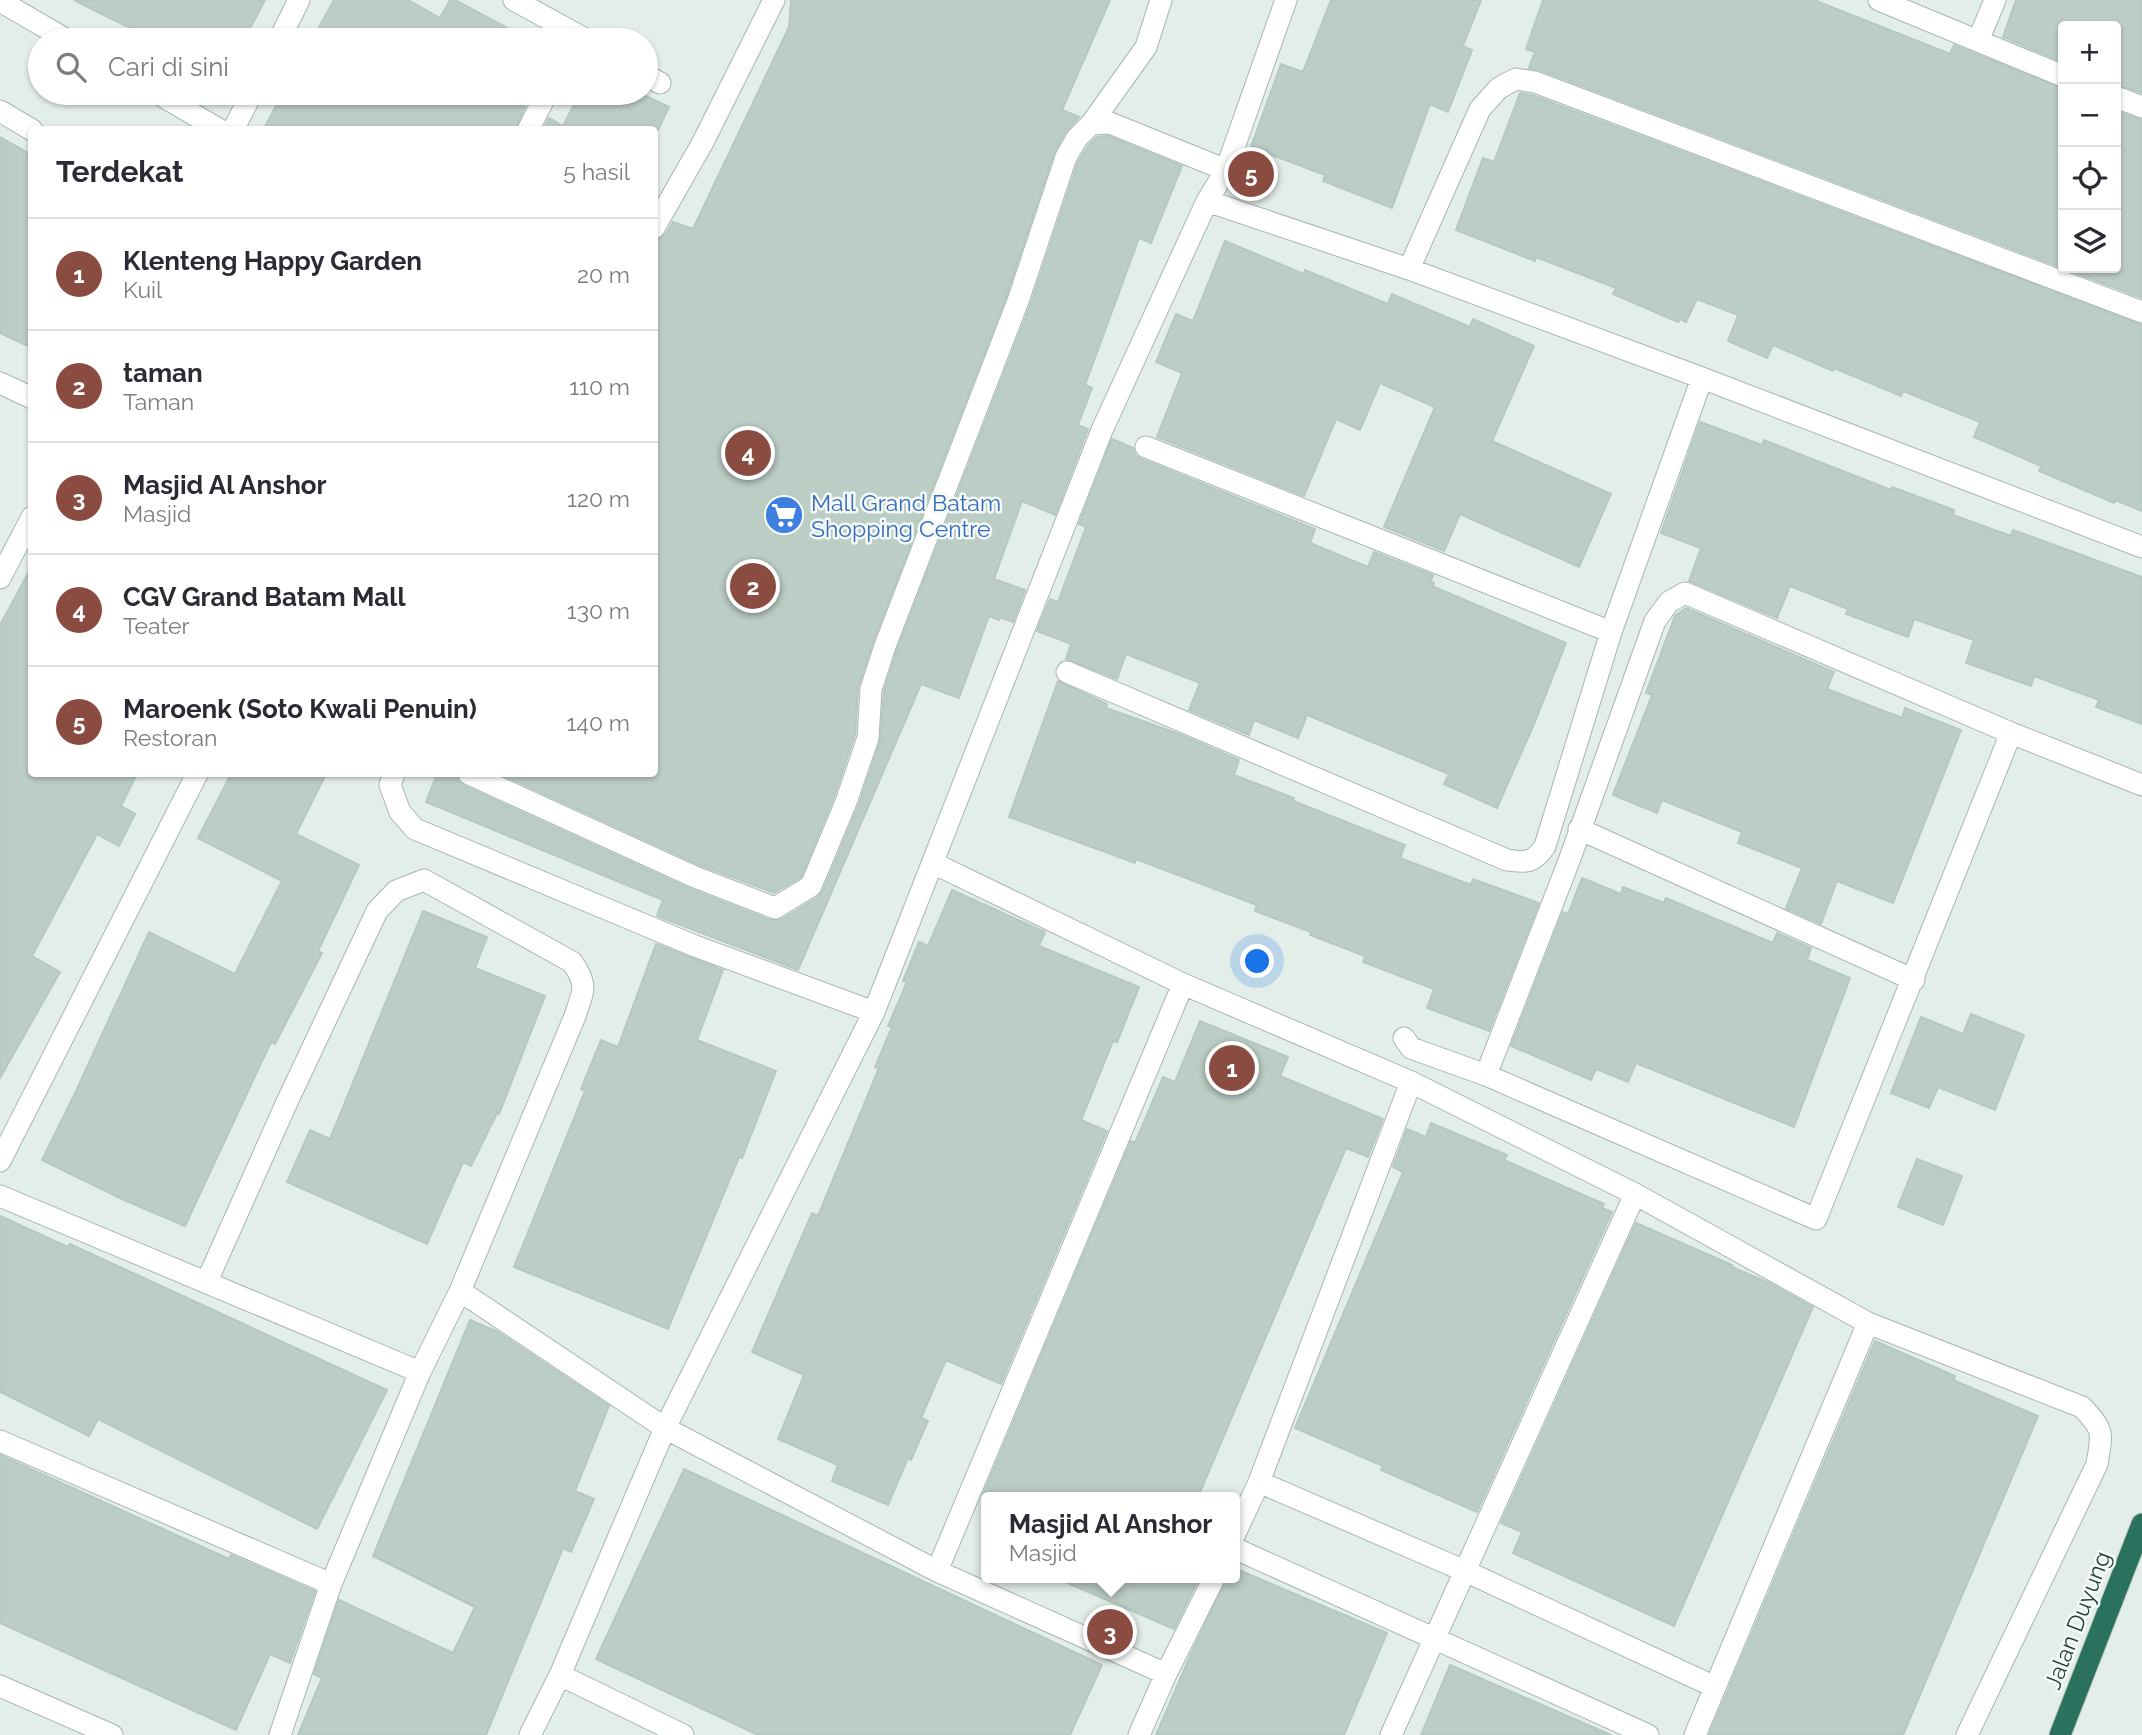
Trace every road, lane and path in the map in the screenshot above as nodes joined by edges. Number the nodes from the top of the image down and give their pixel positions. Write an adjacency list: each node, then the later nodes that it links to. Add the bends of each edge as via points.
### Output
1 (299, 0): 10 (street)
2 (514, 0): 11 (street)
3 (774, 0): 27 (street)
4 (1161, 0): 20 (street, via 1146,47)
5 (1286, 0): 25 (street)
6 (1879, 0): 12 (street)
7 (1995, 0): 12 (street)
8 (0, 1): 9 (street)
9 (46, 28)
10 (285, 28)
11 (562, 28)
12 (1978, 41): 13 (street)
13 (2058, 74)
14 (2121, 99): 18 (street)
15 (177, 105): 21 (street)
16 (246, 105): 22 (street)
17 (541, 105): 23 (street)
18 (2142, 107)
19 (0, 111): 24 (street)
20 (1091, 124): 25 (street, via 1110,123); 42 (street, via 1066,158 1018,301 885,646 871,689 868,738 811,887 775,908 695,877)
21 (213, 126)
22 (235, 126)
23 (530, 126)
24 (28, 128)
25 (1226, 170): 26 (street)
26 (1207, 201): 28 (street); 45 (street, via 1102,430)
27 (658, 221)
28 (1409, 269): 29 (street, via 1480,109 1498,89 1516,79 1535,82); 30 (street)
29 (2142, 312)
30 (1702, 378): 35 (street); 37 (street)
31 (0, 383): 32 (street)
32 (28, 396)
33 (1146, 447): 37 (street)
34 (28, 525): 36 (street)
35 (2142, 547)
36 (0, 578)
37 (1611, 632): 38 (street, via 1545,846 1525,862 1507,860)
38 (1067, 672)
39 (2011, 733): 43 (street); 44 (street, via 1685,593 1669,602 1655,621); 46 (street)
40 (195, 777): 52 (street)
41 (393, 777): 48 (street, via 390,785 400,813 415,829 695,946)
42 (476, 777)
43 (2142, 785)
44 (1579, 829): 46 (street); 50 (street)
45 (933, 863): 47 (street); 48 (street)
46 (1914, 980): 50 (street, via 1816,1219)
47 (1183, 984): 51 (street); 65 (street)
48 (874, 1012): 59 (street)
49 (1404, 1038): 50 (street, via 1410,1048)
50 (1486, 1075)
51 (1411, 1082): 53 (street); 61 (street)
52 (0, 1161)
53 (1635, 1194): 57 (street); 66 (street)
54 (0, 1196): 55 (street)
55 (207, 1281): 56 (street, via 377,911 396,891 424,880 572,962 584,987); 58 (street)
56 (460, 1291): 58 (street); 59 (street)
57 (1868, 1323): 73 (street); 82 (street, via 2082,1407 2098,1424 2097,1464)
58 (420, 1372): 68 (street)
59 (665, 1429): 65 (street); 71 (street)
60 (0, 1441): 68 (street)
61 (1259, 1482): 62 (street); 66 (street)
62 (1240, 1523)
63 (2142, 1524): 83 (highway, Jalan Duyung)
64 (1240, 1551): 69 (street)
65 (937, 1571): 70 (street)
66 (1465, 1571): 69 (street); 73 (street)
67 (1212, 1583): 70 (street)
68 (331, 1584): 75 (street)
69 (1435, 1638): 79 (street); 80 (street)
70 (1166, 1674): 78 (street)
71 (559, 1675): 76 (street); 77 (street)
72 (0, 1686): 74 (street)
73 (1715, 1687): 81 (street)
74 (112, 1735)
75 (280, 1735)
76 (530, 1735)
77 (683, 1735)
78 (1139, 1735)
79 (1391, 1735)
80 (1648, 1735)
81 (1695, 1735)
82 (1967, 1735)
83 (2060, 1735)

